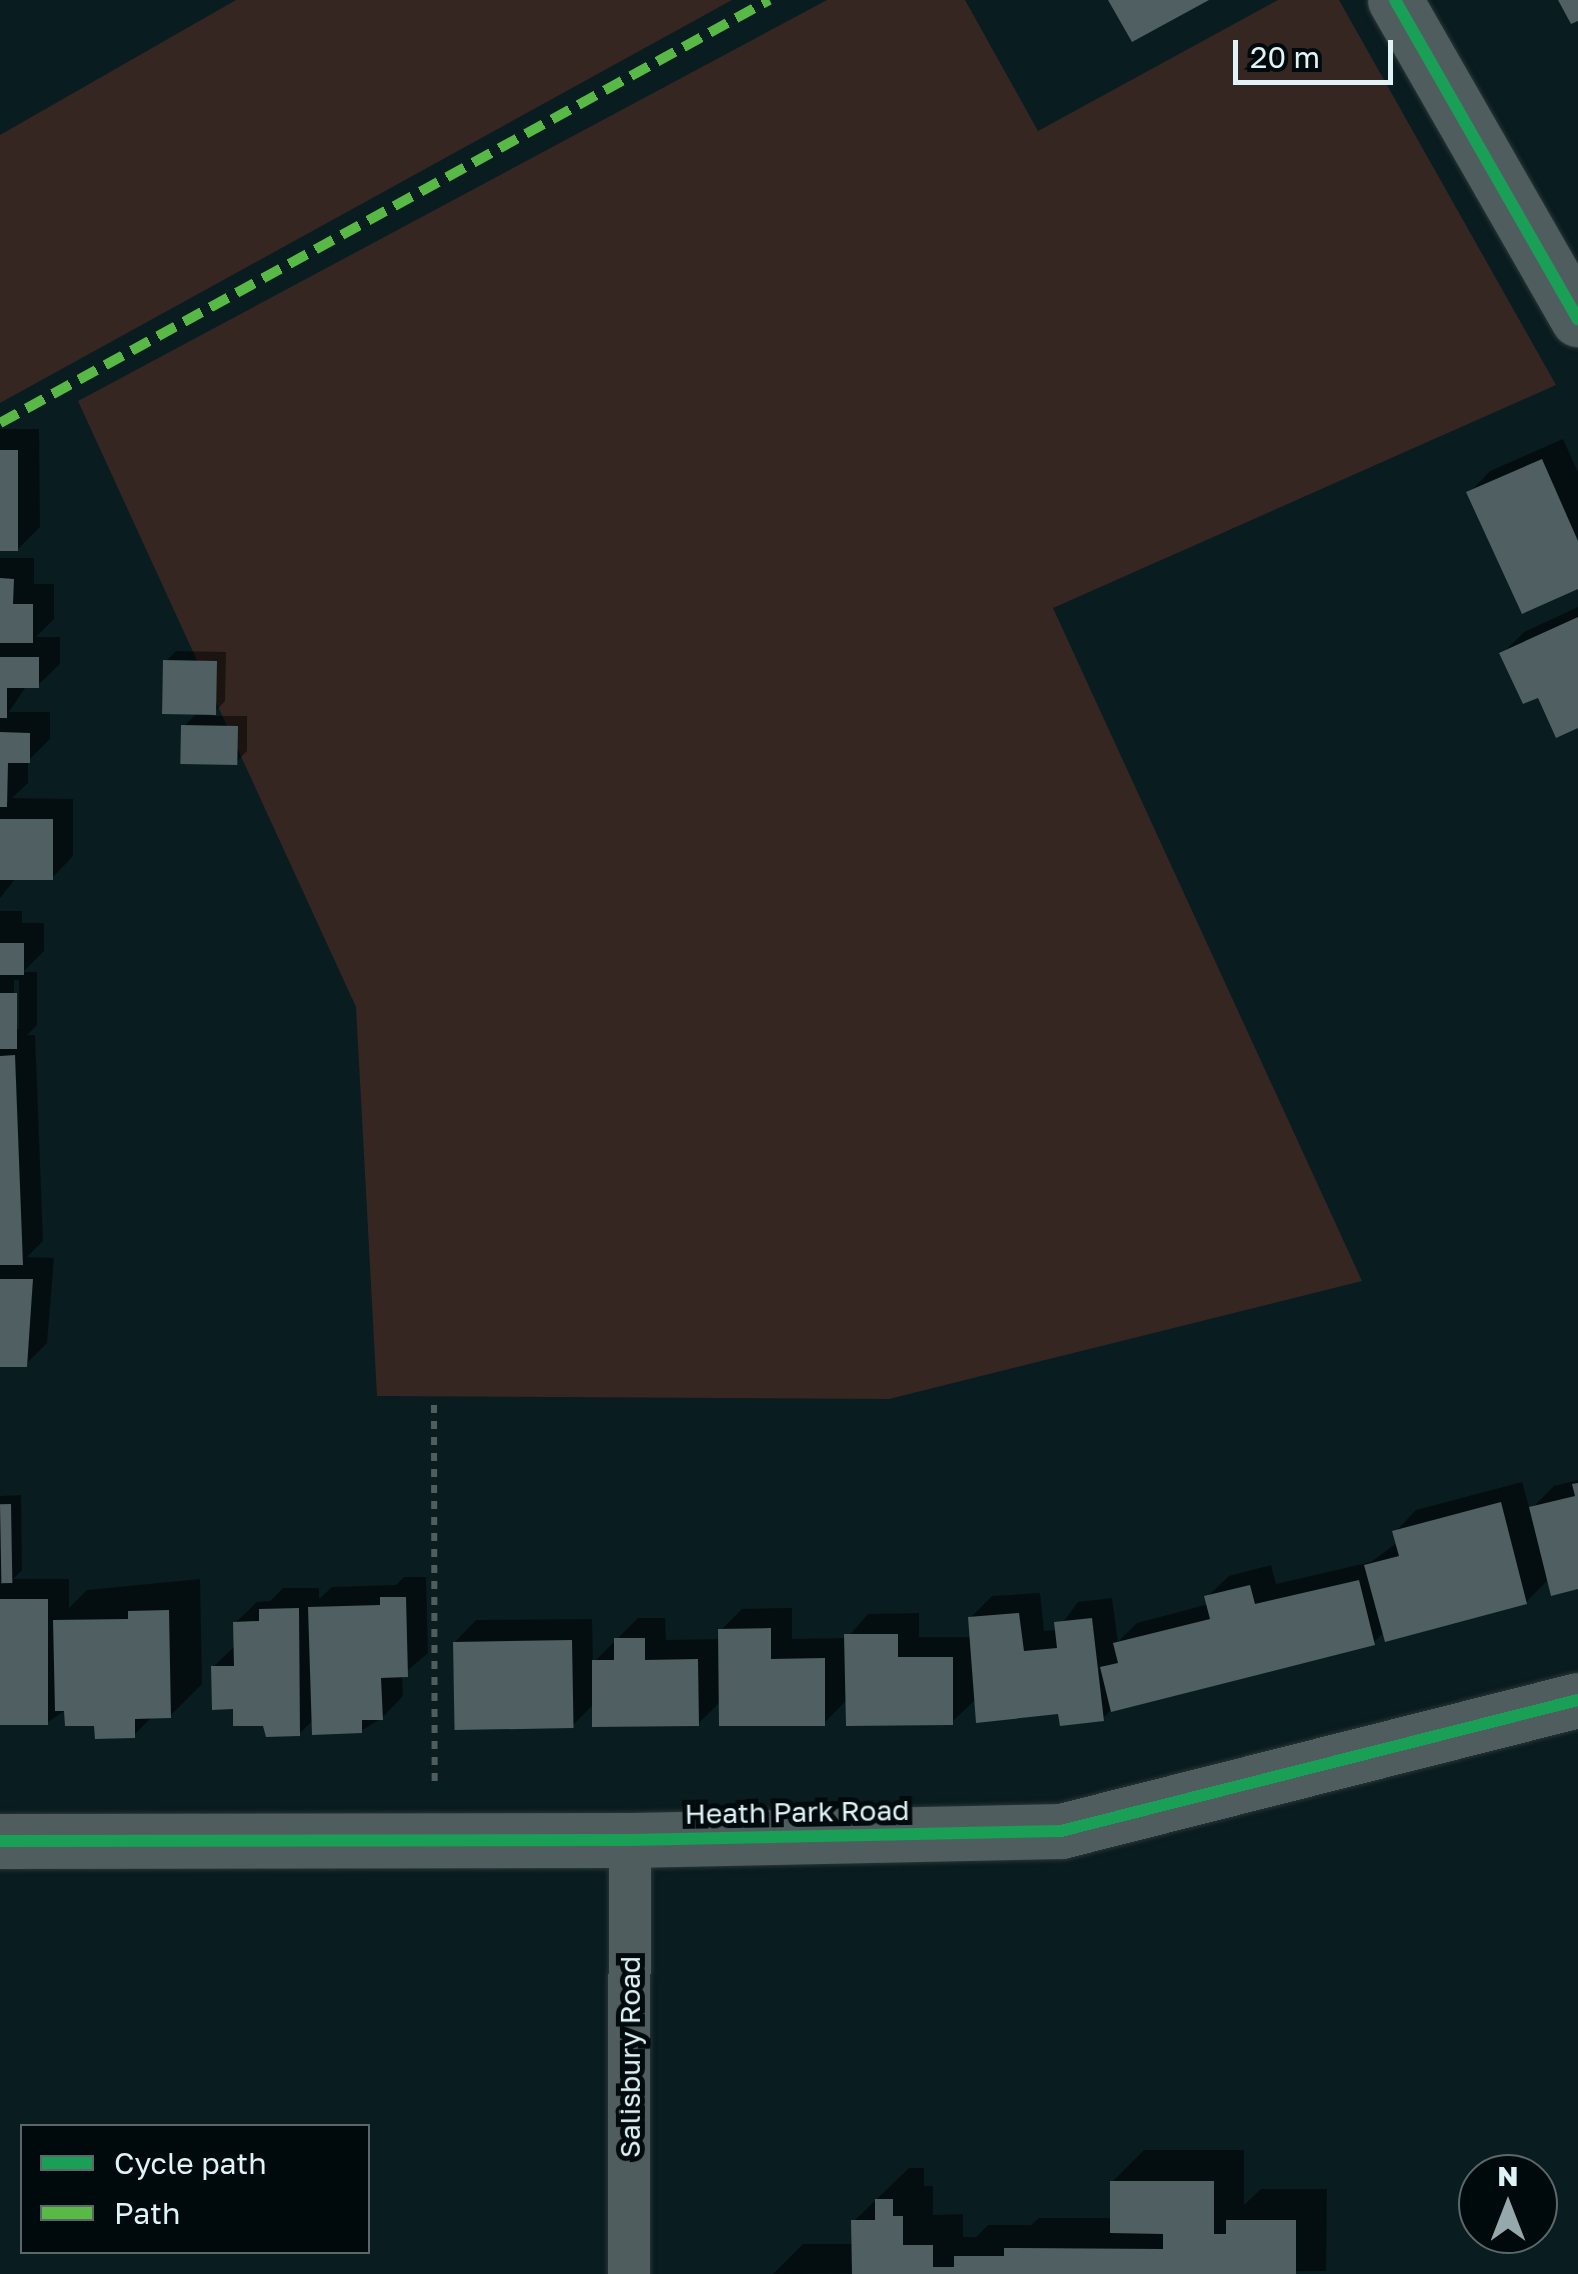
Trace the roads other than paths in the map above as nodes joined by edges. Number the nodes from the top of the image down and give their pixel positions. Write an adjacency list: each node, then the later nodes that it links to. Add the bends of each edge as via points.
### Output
1 (1395, 0): 2 (street)
2 (1578, 318)
3 (1578, 1700): 5 (street, Heath Park Road, via 1061,1831)
4 (0, 1840): 5 (street, Heath Park Road)
5 (630, 1840): 6 (street, Salisbury Road)
6 (629, 2274)

